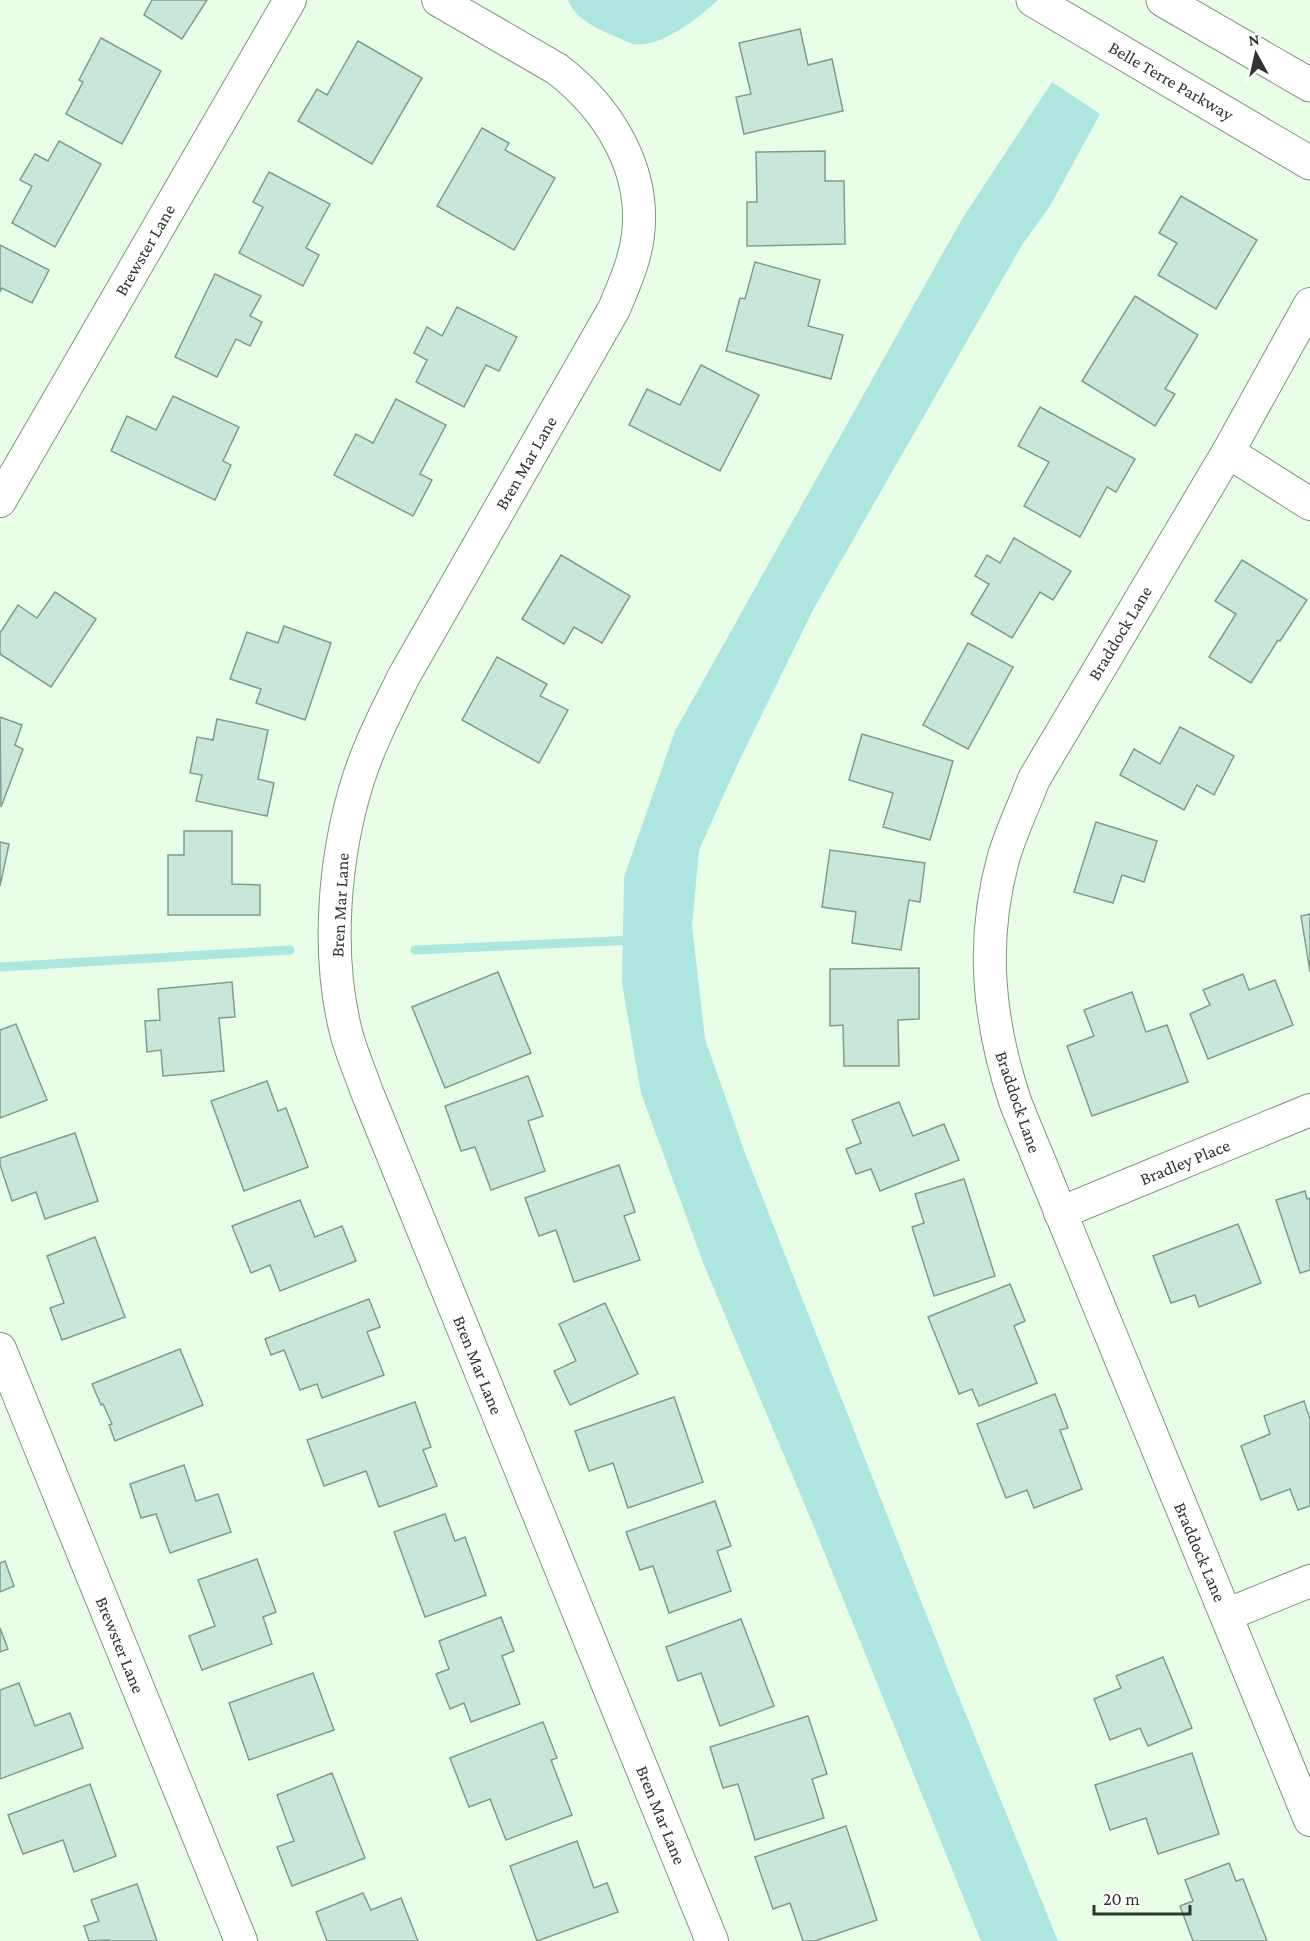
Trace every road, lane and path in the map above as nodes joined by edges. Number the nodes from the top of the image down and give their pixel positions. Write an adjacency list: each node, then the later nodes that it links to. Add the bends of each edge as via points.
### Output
1 (290, 0): 9 (street, Brewster Lane)
2 (438, 0): 18 (street, Bren Mar Lane, via 558,69 598,108 614,129 632,171 638,234 634,257 614,309 404,676 367,755 346,826 336,899 341,1006 367,1092)
3 (1033, 0): 6 (main road, Belle Terre Parkway)
4 (1164, 0): 5 (main road)
5 (1310, 85)
6 (1310, 162)
7 (1310, 304): 8 (street, Braddock Lane)
8 (1228, 452): 10 (street); 12 (street, Braddock Lane, via 1034,779 1011,834 998,881 990,940 997,1038 1016,1104)
9 (0, 501)
10 (1310, 504)
11 (1310, 1110): 12 (street, Bradley Place)
12 (1060, 1213): 15 (street, Braddock Lane)
13 (0, 1349): 17 (street, Brewster Lane)
14 (1310, 1581): 15 (street)
15 (1226, 1615): 16 (street, Braddock Lane)
16 (1310, 1820)
17 (241, 1941)
18 (712, 1941)

